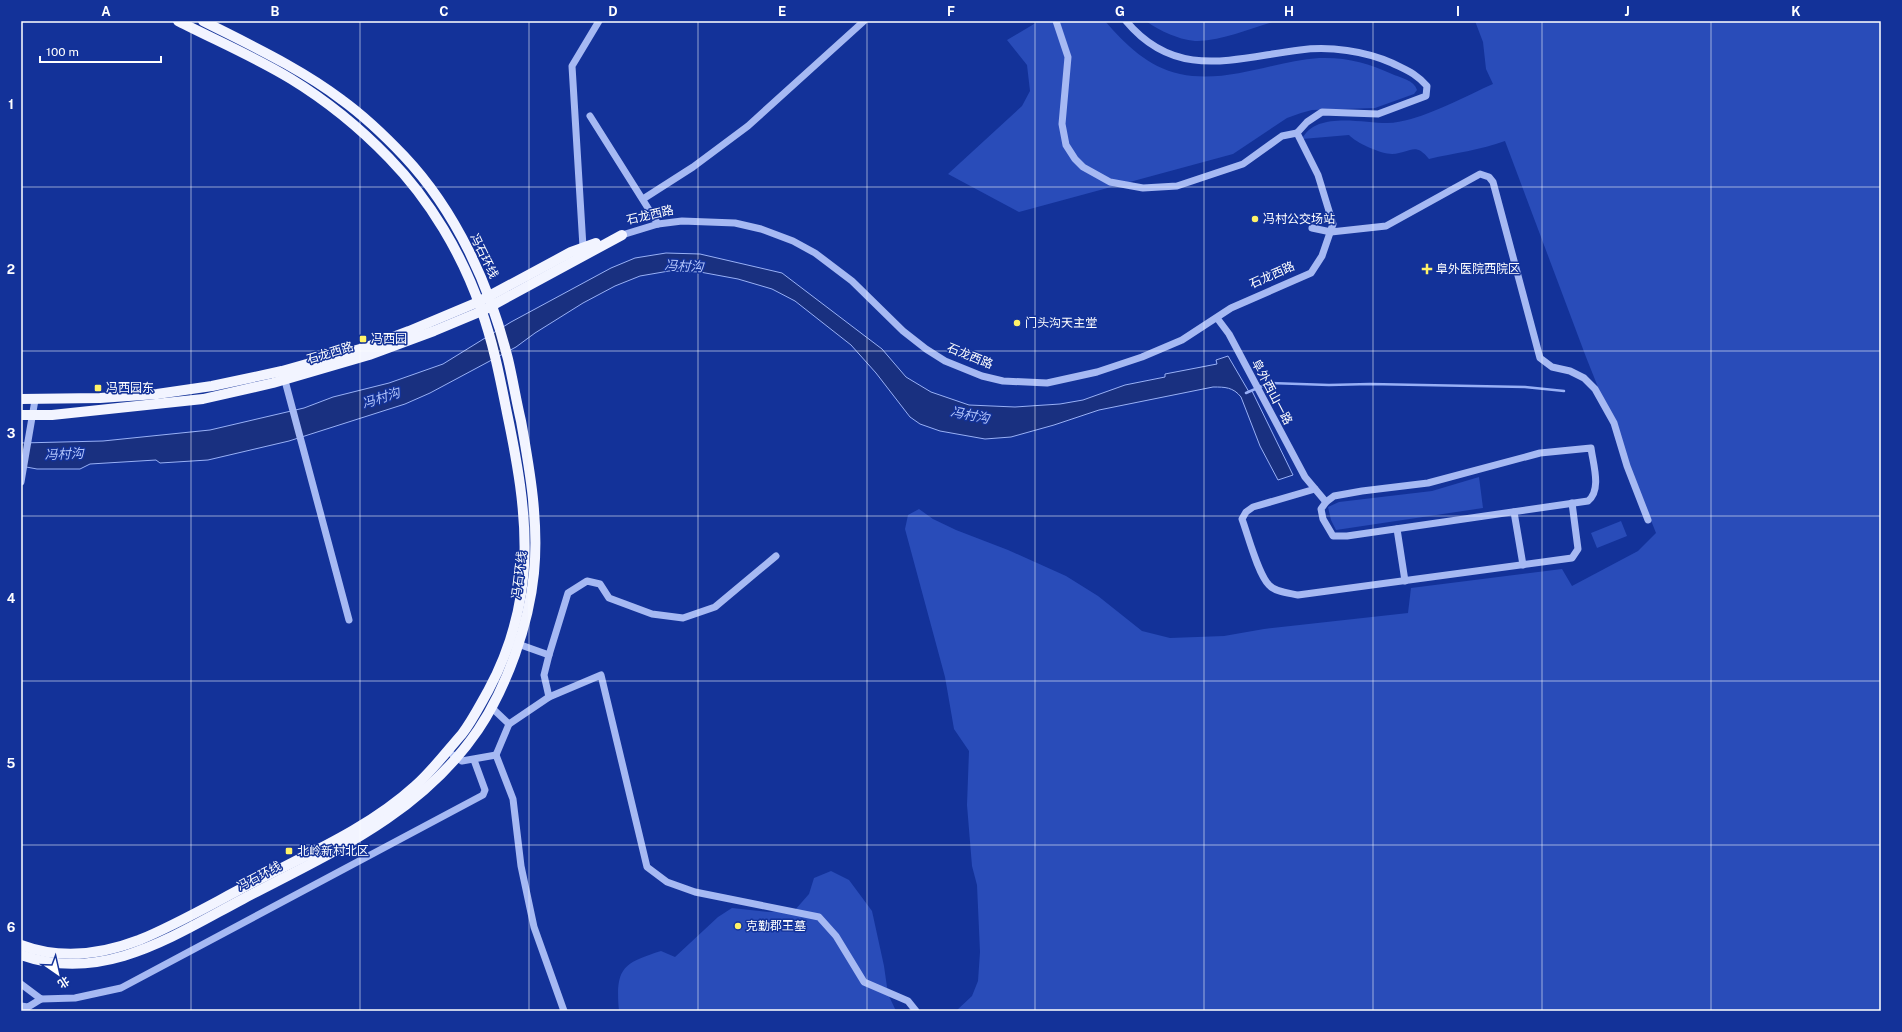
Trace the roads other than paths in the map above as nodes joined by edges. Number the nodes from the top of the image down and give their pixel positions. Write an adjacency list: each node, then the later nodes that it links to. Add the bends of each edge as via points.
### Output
1 (178, 21): 16 (main road, 冯石环线, via 290,78 369,138 396,165 432,212 458,256)
2 (203, 21): 15 (main road, 冯石环线, via 278,60 333,93 360,114 390,143 411,164 442,205 468,252)
3 (600, 21): 14 (street, via 572,66)
4 (864, 21): 9 (street, via 748,126)
5 (1056, 21): 8 (street, via 1068,57 1062,124 1066,145 1083,167 1110,182 1143,188 1177,186 1243,164 1282,136)
6 (1126, 21): 8 (street, via 1150,45 1196,61 1222,61 1325,49 1383,59 1417,75 1426,86 1426,96 1378,114 1322,112)
7 (590, 116): 9 (street)
8 (1297, 133): 12 (street, via 1318,175 1333,224)
9 (643, 199): 10 (street)
10 (658, 224): 13 (street, 石龙西路); 17 (street, 石龙西路, via 682,221 735,223 793,241 815,253 852,281 926,349 962,369 1003,381 1047,383 1097,372 1182,340)
11 (1312, 228): 12 (street)
12 (1331, 232): 17 (street, 石龙西路, via 1322,256 1311,273 1231,308); 28 (street, via 1386,226 1480,174 1489,177 1493,182 1540,358 1552,367 1570,371 1584,378 1595,389 1614,423)
13 (622, 235): 14 (main road, 石龙西路); 15 (main road, 石龙西路)
14 (583, 248): 15 (main road, 石龙西路, via 571,252)
15 (490, 300): 16 (main road, 石龙西路); 34 (main road, 冯石环线, via 509,361 528,456 535,514 534,576)
16 (480, 306): 18 (main road, 石龙西路); 39 (main road, 冯石环线, via 497,367 521,484 526,542 522,587 514,626 492,682 463,732)
17 (1217, 318): 24 (street, 阜外西山一路, via 1229,334 1305,477)
18 (283, 376): 20 (main road, 石龙西路, via 157,394); 22 (main road, 石龙西路, via 203,399); 33 (street)
19 (21, 399): 20 (main road, 石龙西路)
20 (35, 400): 22 (street)
21 (21, 415): 22 (main road, 石龙西路)
22 (32, 416): 23 (street)
23 (21, 482)
24 (1314, 489): 25 (street, 阜外西山一路); 32 (street, via 1253,507 1242,519 1262,574 1269,586 1280,592 1298,595)
25 (1326, 502): 26 (street, via 1334,496 1428,483 1540,453 1591,448 1596,488 1593,497 1588,501); 29 (street, via 1322,510 1323,519 1333,536)
26 (1572, 503): 27 (street); 31 (street, via 1578,549 1572,558)
27 (1514, 512): 29 (street); 31 (street)
28 (1648, 520)
29 (1397, 529): 32 (street)
30 (776, 556): 35 (street, via 715,607 683,618 652,614 609,598 600,584 587,581 568,593)
31 (1523, 565): 32 (street)
32 (1405, 581)
33 (349, 620)
34 (518, 644): 35 (street); 37 (main road, 冯石环线)
35 (549, 655): 36 (street, via 544,675)
36 (549, 697): 38 (street); 49 (street, via 601,675 647,868 666,882 695,892 819,917 843,946 864,982 908,1001)
37 (491, 707): 38 (street); 41 (main road, 冯石环线, via 478,730)
38 (509, 724): 40 (street)
39 (446, 750): 41 (street); 43 (main road, 冯石环线, via 420,781 387,808 333,841 154,934 122,947 92,954 57,954)
40 (496, 755): 42 (street); 48 (street, via 513,798 520,866 534,927)
41 (455, 758): 42 (street, via 462,761); 44 (main road, 冯石环线, via 415,799 378,826 332,853 154,945 111,960 79,965 60,965)
42 (474, 760): 46 (street, via 485,790 483,795 121,988 75,998)
43 (21, 945)
44 (21, 955)
45 (21, 984): 46 (street)
46 (41, 999): 47 (street, via 28,1007)
47 (21, 1006)
48 (564, 1011)
49 (916, 1011)

